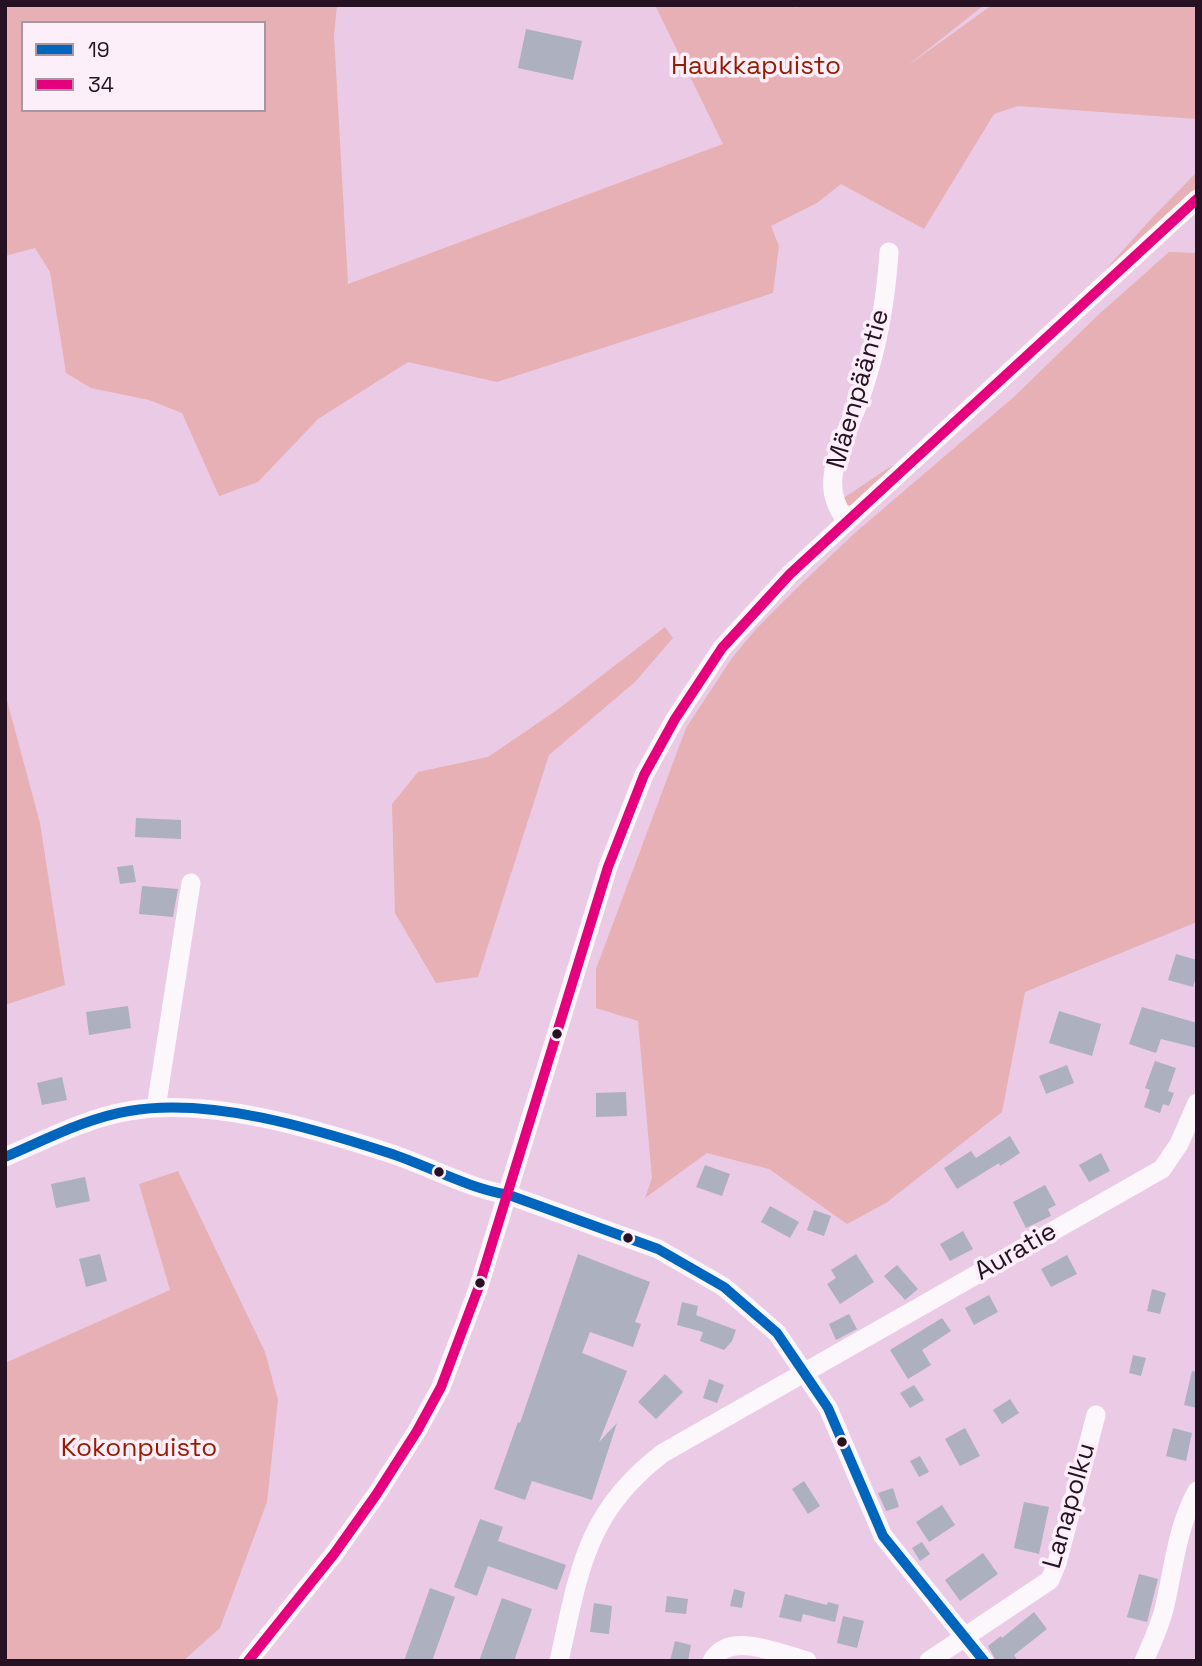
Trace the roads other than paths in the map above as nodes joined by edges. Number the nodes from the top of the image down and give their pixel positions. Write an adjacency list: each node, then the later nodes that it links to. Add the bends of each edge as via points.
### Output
1 (1197, 199): 3 (street)
2 (889, 252): 3 (street, Mäenpääntie, via 874,352 833,476 834,498)
3 (847, 522): 8 (street, via 790,574 723,648 644,775 608,867)
4 (191, 883): 6 (street)
5 (1197, 1103): 9 (street, Auratie, via 1162,1169)
6 (156, 1108): 7 (street, via 98,1118); 8 (street, via 267,1118 390,1153)
7 (5, 1157)
8 (509, 1195): 9 (street, via 657,1249 724,1287 778,1333); 13 (street, via 461,1340 418,1431 334,1554)
9 (804, 1373): 12 (street, via 828,1408 883,1536); 14 (street, Auratie, via 641,1470 592,1535 580,1567)
10 (1096, 1415): 12 (street, Lanapolku, via 1049,1580)
11 (1197, 1491): 19 (street, via 1187,1508 1165,1607)
12 (966, 1637): 17 (street, Lanapolku); 18 (street)
13 (248, 1661)
14 (559, 1661)
15 (712, 1661): 16 (street, via 717,1652 744,1644)
16 (807, 1661)
17 (929, 1661)
18 (984, 1661)
19 (1144, 1661)

